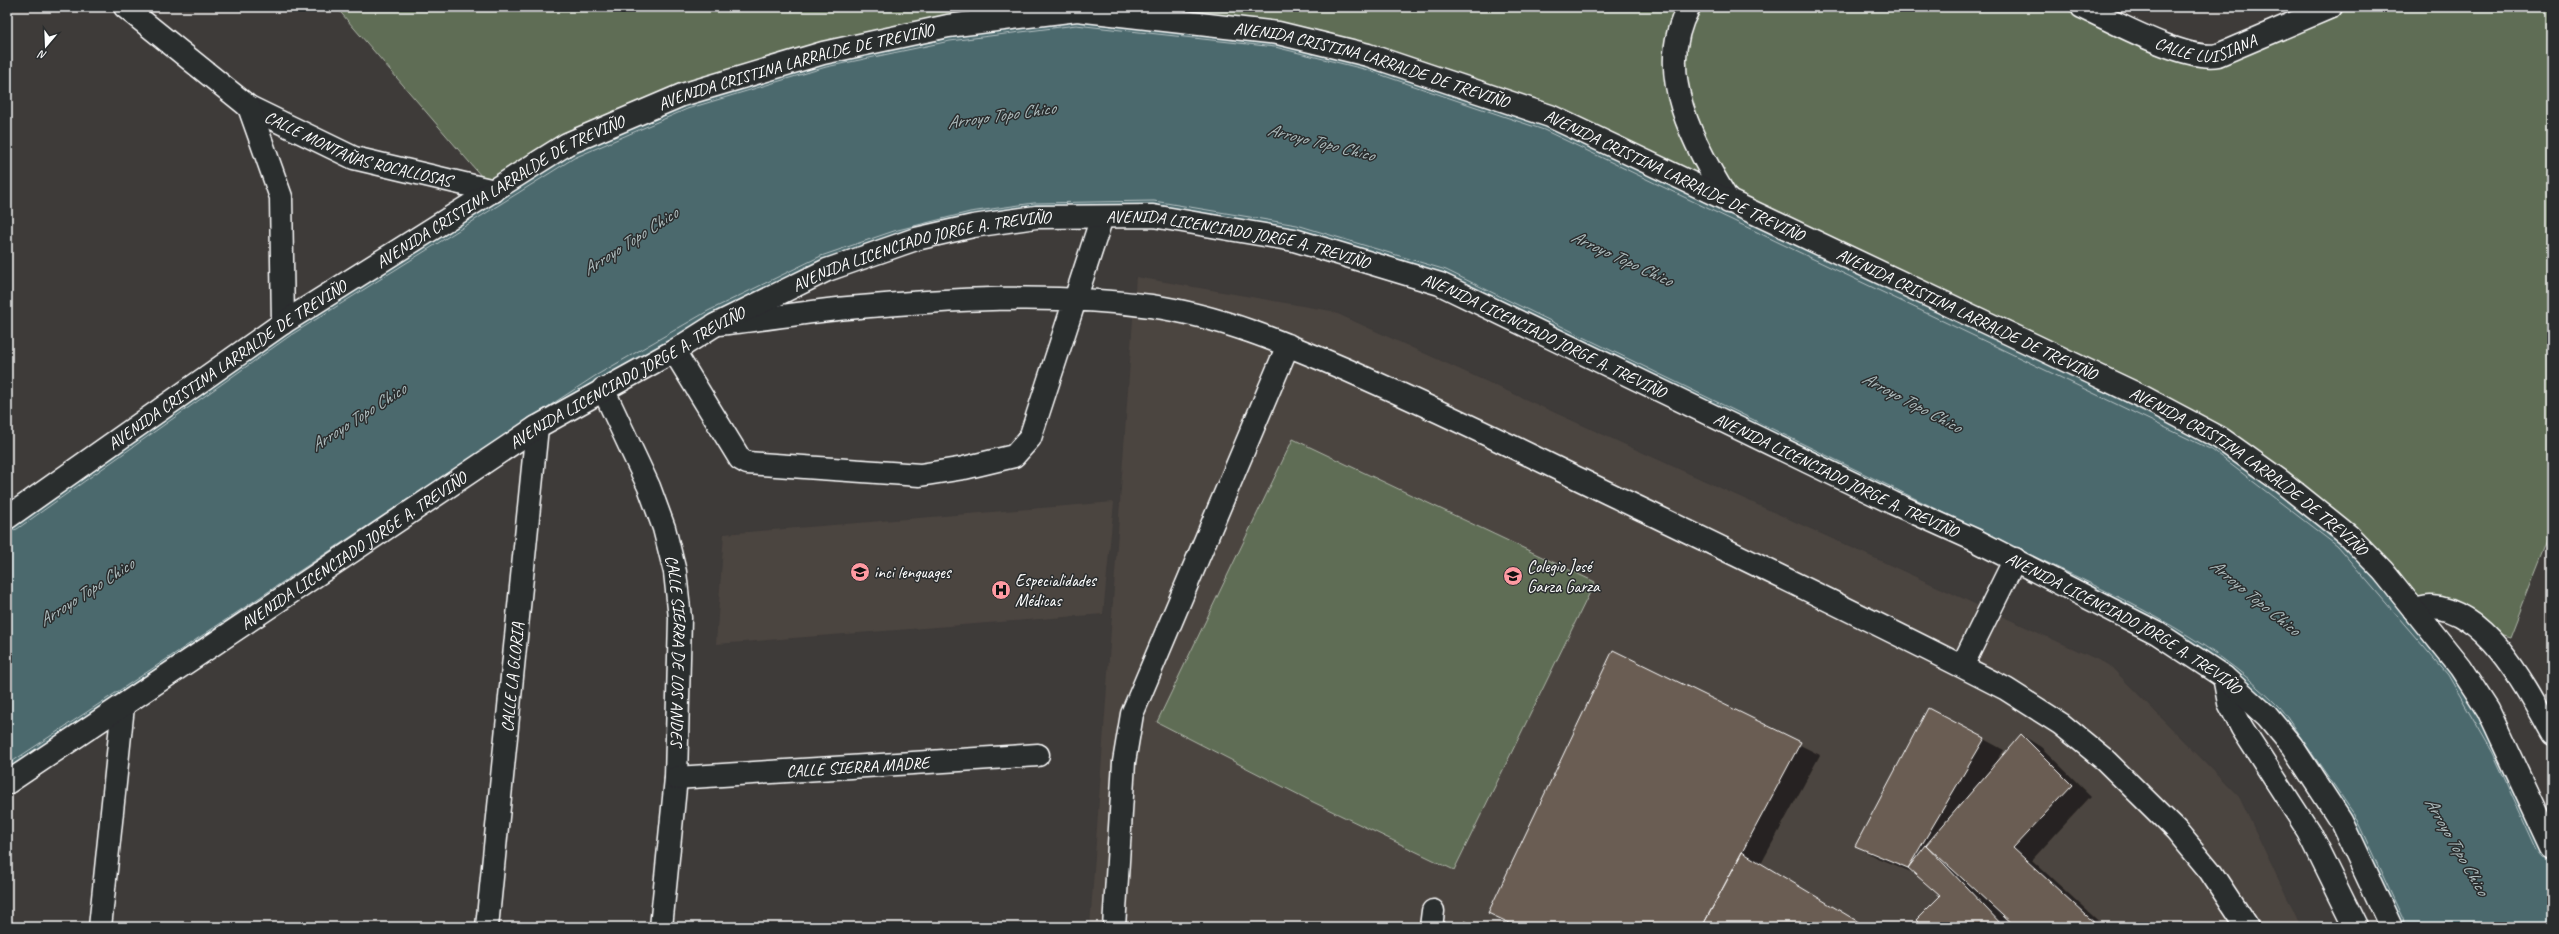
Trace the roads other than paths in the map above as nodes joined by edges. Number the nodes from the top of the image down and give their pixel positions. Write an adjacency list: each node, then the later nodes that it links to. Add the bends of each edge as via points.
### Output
1 (125, 7): 6 (main road, CALLE MONTAÑAS ROCALLOSAS)
2 (1689, 7): 8 (main road, via 1676,38 1675,79 1692,134 1707,166)
3 (2082, 7): 4 (main road, CALLE LUISIANA, via 2186,53 2205,57 2218,55)
4 (2331, 7)
5 (1079, 8): 7 (main road, AVENIDA CRISTINA LARRALDE DE TREVIÑO, via 948,26 823,53 682,95 567,144); 8 (main road, AVENIDA CRISTINA LARRALDE DE TREVIÑO, via 1278,33 1368,54 1550,116)
6 (249, 107): 7 (main road, CALLE MONTAÑAS ROCALLOSAS, via 354,158); 11 (main road, CALLE MONTAÑAS ROCALLOSAS, via 281,197)
7 (494, 191): 11 (main road, AVENIDA CRISTINA LARRALDE DE TREVIÑO)
8 (1729, 202): 19 (main road, AVENIDA CRISTINA LARRALDE DE TREVIÑO, via 2143,397 2220,438 2282,482 2348,535 2383,571)
9 (1102, 217): 10 (main road); 12 (main road, AVENIDA LICENCIADO JORGE A. TREVIÑO, via 1036,217 973,226 916,239 827,270); 18 (main road, AVENIDA LICENCIADO JORGE A. TREVIÑO, via 1153,216 1294,240 1440,284 1878,496)
10 (1075, 300): 12 (main road, via 1000,299 847,308); 13 (main road, via 1150,306 1191,314 1237,326); 14 (main road, via 1030,438 1014,456 964,468 920,474 851,472 743,462)
11 (283, 323): 17 (main road, AVENIDA CRISTINA LARRALDE DE TREVIÑO)
12 (715, 325): 14 (main road, AVENIDA LICENCIADO JORGE A. TREVIÑO)
13 (1288, 345): 20 (main road, via 1430,406); 31 (main road, via 1132,714 1124,762)
14 (674, 351): 15 (main road, AVENIDA LICENCIADO JORGE A. TREVIÑO)
15 (603, 389): 16 (main road, AVENIDA LICENCIADO JORGE A. TREVIÑO); 25 (main road, CALLE SIERRA DE LOS ANDES, via 649,487 675,572 680,618)
16 (537, 427): 22 (main road, AVENIDA LICENCIADO JORGE A. TREVIÑO); 29 (main road, CALLE LA GLORIA)
17 (7, 518)
18 (2015, 559): 20 (main road); 21 (main road, AVENIDA LICENCIADO JORGE A. TREVIÑO, via 2157,633)
19 (2414, 610): 23 (main road, via 2431,606 2475,623 2494,644 2530,694); 27 (main road, AVENIDA CRISTINA LARRALDE DE TREVIÑO, via 2460,667 2488,710)
20 (1962, 666): 32 (main road, via 2006,689 2061,724 2105,760 2176,830 2210,871)
21 (2224, 677): 33 (main road, via 2229,703 2242,728 2309,832); 34 (main road, AVENIDA LICENCIADO JORGE A. TREVIÑO, via 2267,716 2292,746 2341,821)
22 (123, 706): 26 (main road, AVENIDA LICENCIADO JORGE A. TREVIÑO); 28 (main road)
23 (2552, 734)
24 (1038, 755): 25 (main road, CALLE SIERRA MADRE)
25 (676, 778): 30 (main road, CALLE SIERRA DE LOS ANDES)
26 (7, 783)
27 (2552, 847)
28 (100, 927)
29 (487, 927)
30 (661, 927)
31 (1114, 927)
32 (2247, 927)
33 (2356, 927)
34 (2390, 927)

